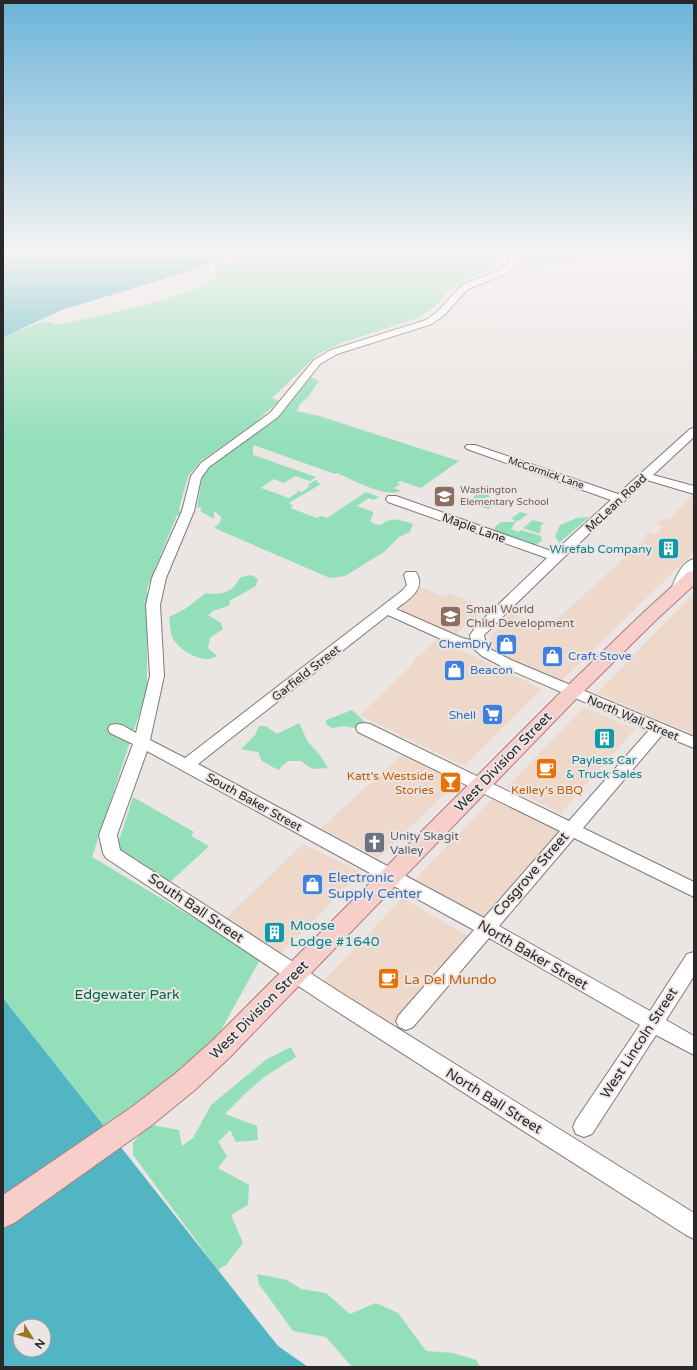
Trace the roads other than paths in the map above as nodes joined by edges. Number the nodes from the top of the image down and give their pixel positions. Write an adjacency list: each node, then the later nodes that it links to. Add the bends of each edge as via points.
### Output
1 (439, 315): 19 (street, via 428,322 379,336 317,362 274,415 205,465 195,478 188,511 159,578 153,605 157,676)
2 (694, 430): 4 (street, McLean Road)
3 (471, 447): 7 (street, McCormick Lane)
4 (645, 476): 5 (street); 7 (street, McLean Road)
5 (694, 490)
6 (392, 499): 8 (street, Maple Lane)
7 (620, 499): 8 (street, McLean Road)
8 (556, 557): 14 (street, McLean Road, via 482,628 478,635)
9 (694, 563): 12 (street, via 685,572)
10 (411, 575): 13 (street, Garfield Street, via 413,588)
11 (694, 576): 12 (main road, West Division Street)
12 (678, 589): 15 (main road, West Division Street)
13 (387, 610): 14 (street, via 457,641); 21 (street, Garfield Street)
14 (479, 646): 15 (street, North Wall Street, via 487,654)
15 (572, 692): 17 (street, North Wall Street); 22 (main road, West Division Street)
16 (364, 728): 22 (street)
17 (659, 728): 20 (street, North Wall Street); 23 (street, Cosgrove Street)
18 (116, 729): 19 (street, South Baker Street)
19 (142, 742): 21 (street, South Baker Street); 28 (street, South Ball Street, via 108,835 112,853)
20 (694, 743)
21 (186, 765): 24 (street, South Baker Street)
22 (480, 785): 23 (street); 24 (main road, West Division Street)
23 (571, 828): 25 (street); 26 (street, Cosgrove Street)
24 (392, 877): 26 (street, North Baker Street); 28 (main road, West Division Street)
25 (694, 890)
26 (485, 927): 29 (street, Cosgrove Street); 30 (street, North Baker Street)
27 (694, 960): 30 (street, West Lincoln Street)
28 (295, 974): 33 (main road, West Division Street, via 186,1081 142,1116); 34 (street, North Ball Street)
29 (406, 1021)
30 (652, 1024): 31 (street, North Baker Street); 32 (street, West Lincoln Street)
31 (694, 1046)
32 (584, 1127)
33 (3, 1213)
34 (694, 1227)

